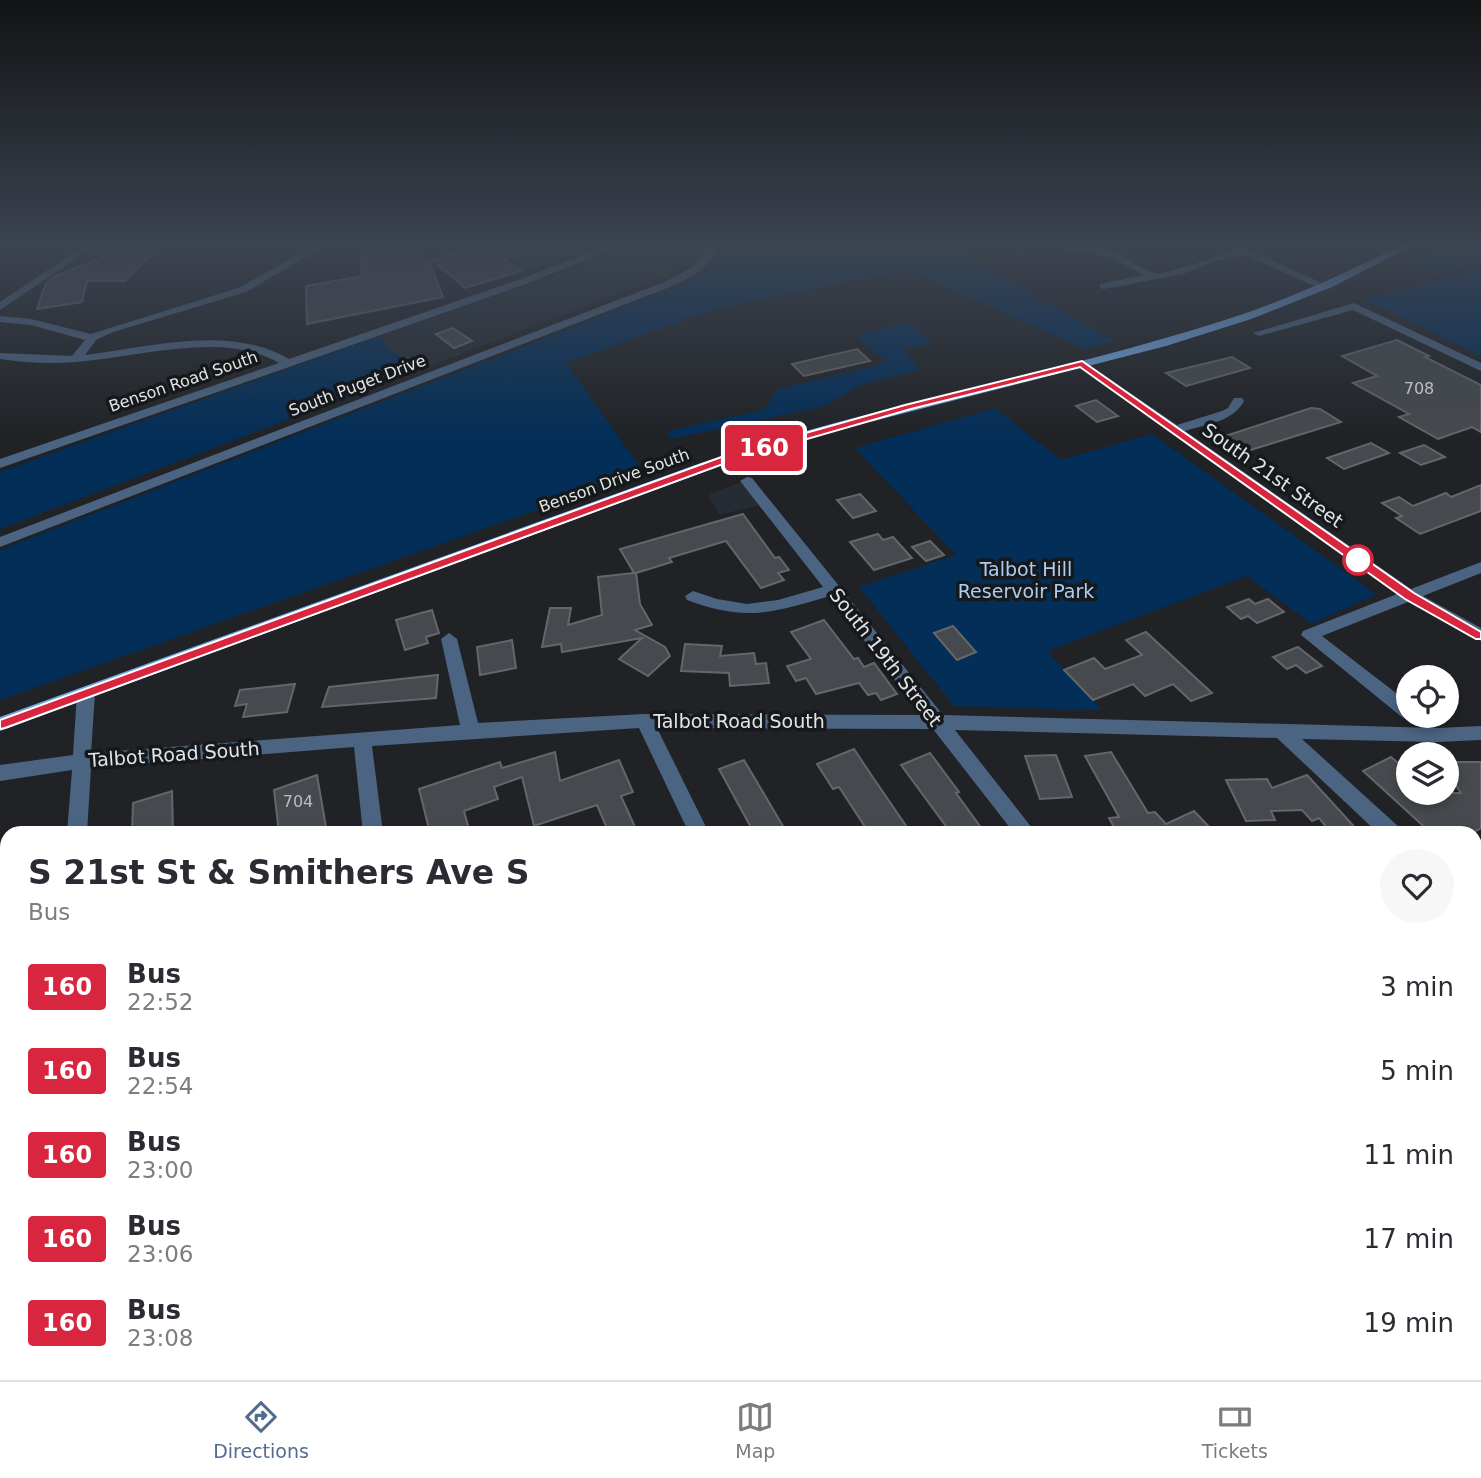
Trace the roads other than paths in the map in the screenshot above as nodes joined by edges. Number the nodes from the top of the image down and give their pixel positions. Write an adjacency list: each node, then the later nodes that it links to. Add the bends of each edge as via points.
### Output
1 (172, 310): 9 (street)
2 (440, 310): 12 (street, Benson Road South)
3 (600, 310): 19 (street, South Puget Drive)
4 (1259, 310): 13 (main road, Benson Drive South)
5 (1339, 310): 8 (street)
6 (1363, 310): 14 (street)
7 (0, 319): 9 (street)
8 (1259, 333)
9 (92, 338): 11 (street)
10 (0, 356): 11 (street)
11 (75, 359): 12 (street, via 218,344 267,351)
12 (287, 363): 17 (street, Benson Road South)
13 (1082, 364): 16 (street, South 21st Street); 26 (main road, Benson Drive South, via 730,458)
14 (1481, 367)
15 (1238, 401): 16 (street, via 1226,414)
16 (1173, 430): 23 (street, South 21st Street)
17 (0, 464)
18 (747, 481): 21 (street, South 19th Street)
19 (0, 542)
20 (1481, 567): 23 (street)
21 (832, 590): 22 (street, via 750,611); 29 (street, South 19th Street)
22 (693, 596)
23 (1410, 596): 24 (street, South 21st Street); 27 (street, via 1309,635)
24 (1481, 635)
25 (449, 639): 32 (street)
26 (86, 693): 30 (main road, Benson Drive South); 37 (street)
27 (1396, 703)
28 (644, 721): 29 (street, Talbot Road South); 32 (street, Talbot Road South); 41 (street)
29 (937, 722): 33 (street, Talbot Road South); 42 (street, South 19th Street)
30 (0, 724)
31 (1428, 728): 35 (street)
32 (471, 731): 36 (street, Talbot Road South)
33 (1281, 731): 35 (street, Talbot Road South); 43 (street)
34 (1481, 733): 35 (street, Talbot Road South)
35 (1437, 735)
36 (362, 739): 37 (street, Talbot Road South); 40 (street)
37 (83, 761): 38 (street, Talbot Road South); 39 (street)
38 (0, 773)
39 (78, 826)
40 (372, 826)
41 (696, 826)
42 (1020, 826)
43 (1384, 826)

